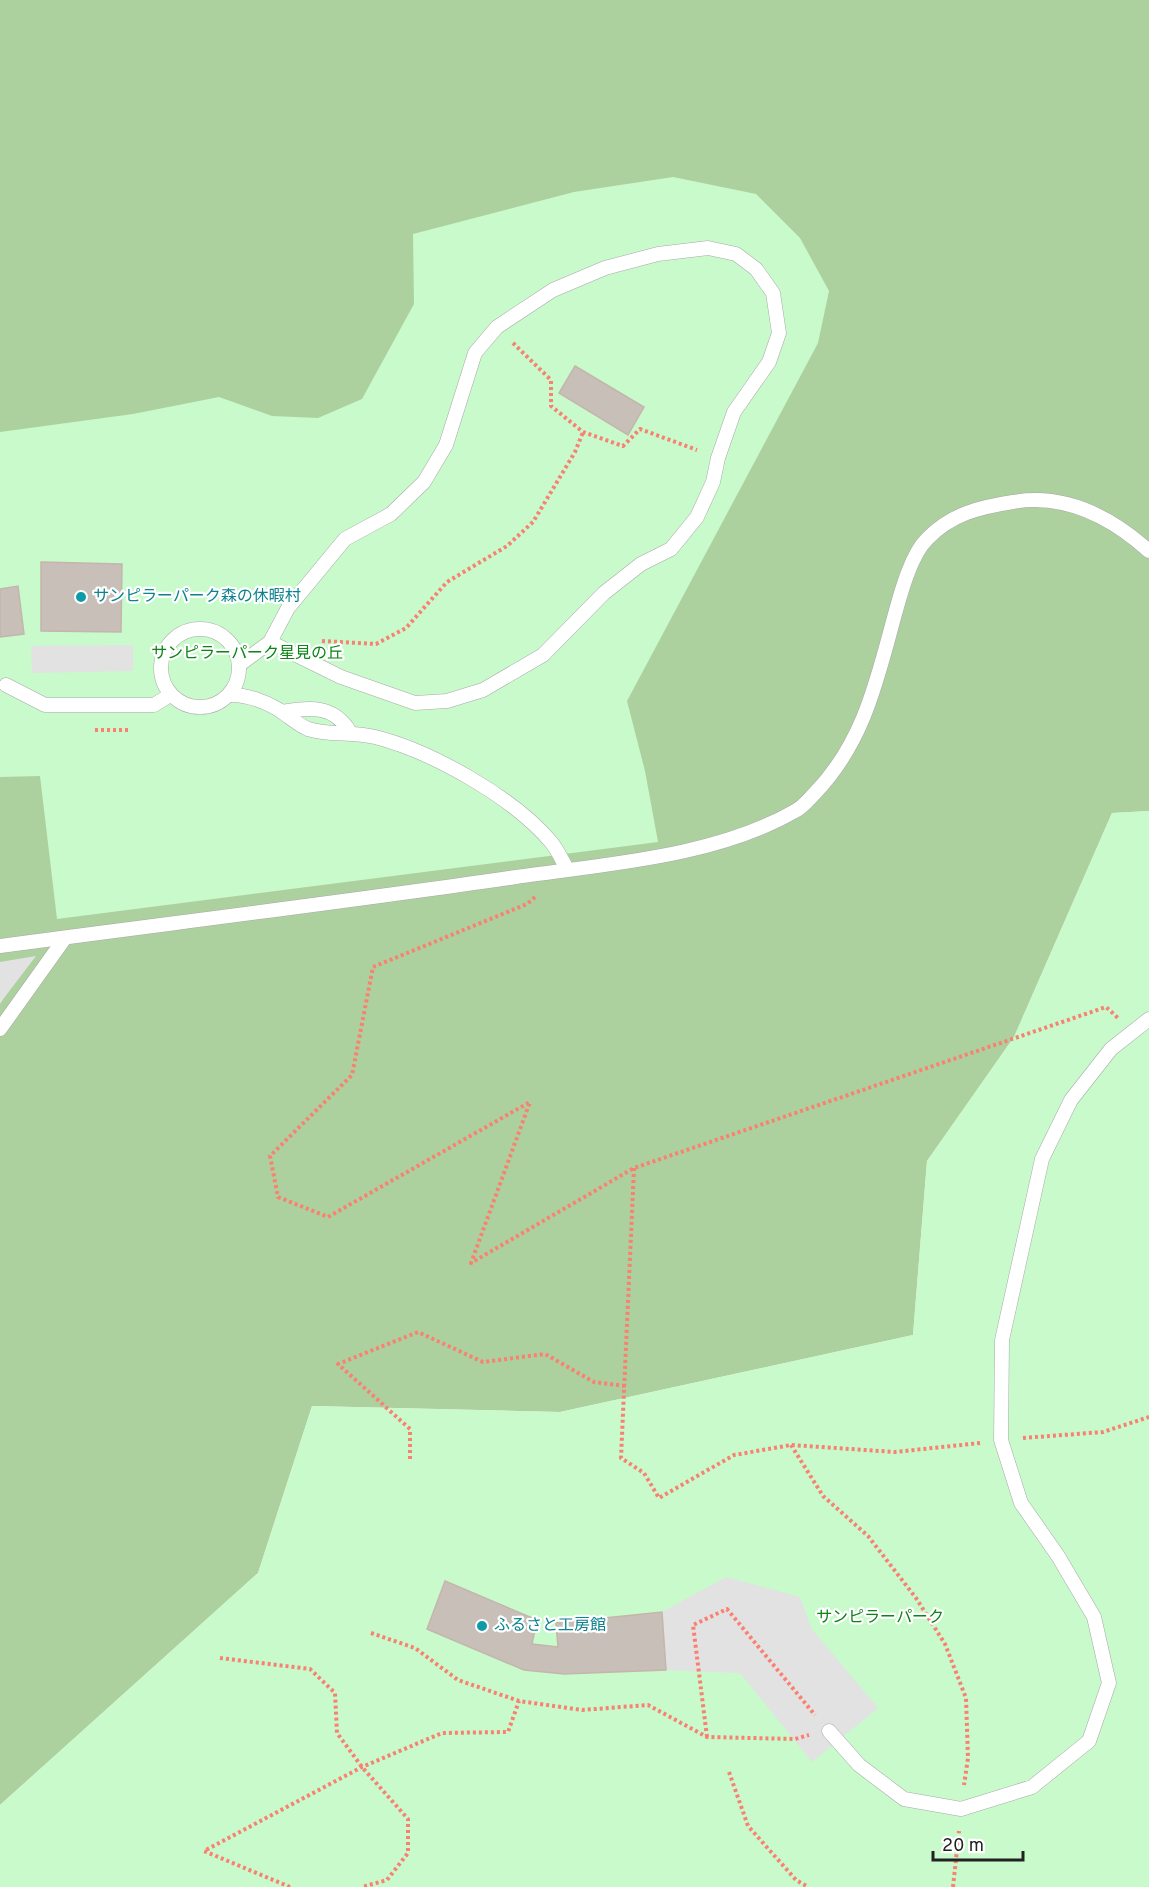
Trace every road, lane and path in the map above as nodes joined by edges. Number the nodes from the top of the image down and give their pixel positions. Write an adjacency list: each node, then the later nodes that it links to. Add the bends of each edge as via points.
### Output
1 (497, 327): 2 (path, via 551,380 551,406); 3 (lane, via 553,290 605,268 658,254 698,249 736,254 756,269 773,293 779,333 769,362 734,412); 6 (lane, via 475,353 446,445 424,482 391,514 345,539 288,608)
2 (583, 432): 3 (path, via 623,446 640,429); 5 (path, via 533,522 507,546 447,582 406,628 376,644)
3 (718, 458): 6 (lane, via 713,482 697,517 670,549 620,579 543,655 483,690 447,701 415,703 341,677)
4 (1149, 551): 13 (lane, via 1125,530 1082,507 1035,498 957,515 925,541 903,586 860,729 837,770 799,810 751,832 678,852)
5 (317, 641)
6 (270, 642): 7 (lane)
7 (239, 665): 9 (lane, via 234,648 214,632 189,631 177,636 162,658 162,677); 10 (lane, via 236,685)
8 (6, 685): 9 (lane, via 45,705 154,705)
9 (170, 695): 10 (lane, via 193,707 206,707)
10 (229, 695): 11 (lane, via 242,694)
11 (282, 712): 12 (lane, via 302,726 325,734); 12 (lane, via 313,707 343,720)
12 (350, 732): 13 (lane, via 424,755 472,779 552,842)
13 (567, 869): 14 (lane); 19 (path, via 527,904 373,967 352,1075 270,1156 278,1197 328,1216 530,1102 471,1263)
14 (65, 938): 15 (lane); 17 (lane)
15 (0, 946)
16 (1149, 1019): 18 (lane)
17 (0, 1029)
18 (1133, 1031): 19 (path, via 1106,1007); 22 (lane, via 1111,1049 1071,1100 1042,1159 1002,1340)
19 (634, 1168): 20 (path)
20 (625, 1386): 23 (path, via 621,1458 644,1473 659,1498 734,1455); 24 (path, via 594,1382 545,1354 483,1362 418,1332 338,1364 410,1429)
21 (1149, 1417): 22 (path, via 1103,1432)
22 (1001, 1440): 23 (path, via 895,1452); 32 (lane, via 1021,1503 1094,1617 1109,1683 1089,1741 1032,1787)
23 (791, 1445): 32 (path, via 823,1496 868,1536 916,1598 945,1644 966,1698 968,1758)
24 (410, 1459)
25 (371, 1633): 27 (path, via 416,1648 458,1680)
26 (220, 1658): 30 (path, via 310,1669 335,1693 337,1733)
27 (519, 1701): 29 (path, via 582,1710 648,1705); 30 (path, via 508,1732 442,1733)
28 (828, 1731): 29 (path, via 795,1739); 29 (path, via 727,1609 693,1625); 32 (lane, via 859,1765 904,1799)
29 (707, 1737)
30 (362, 1767): 33 (path, via 204,1851); 34 (path, via 408,1819 408,1853 387,1880)
31 (729, 1772): 35 (path, via 748,1826 796,1880)
32 (961, 1809): 36 (path)
33 (290, 1887)
34 (362, 1887)
35 (808, 1887)
36 (952, 1887)

